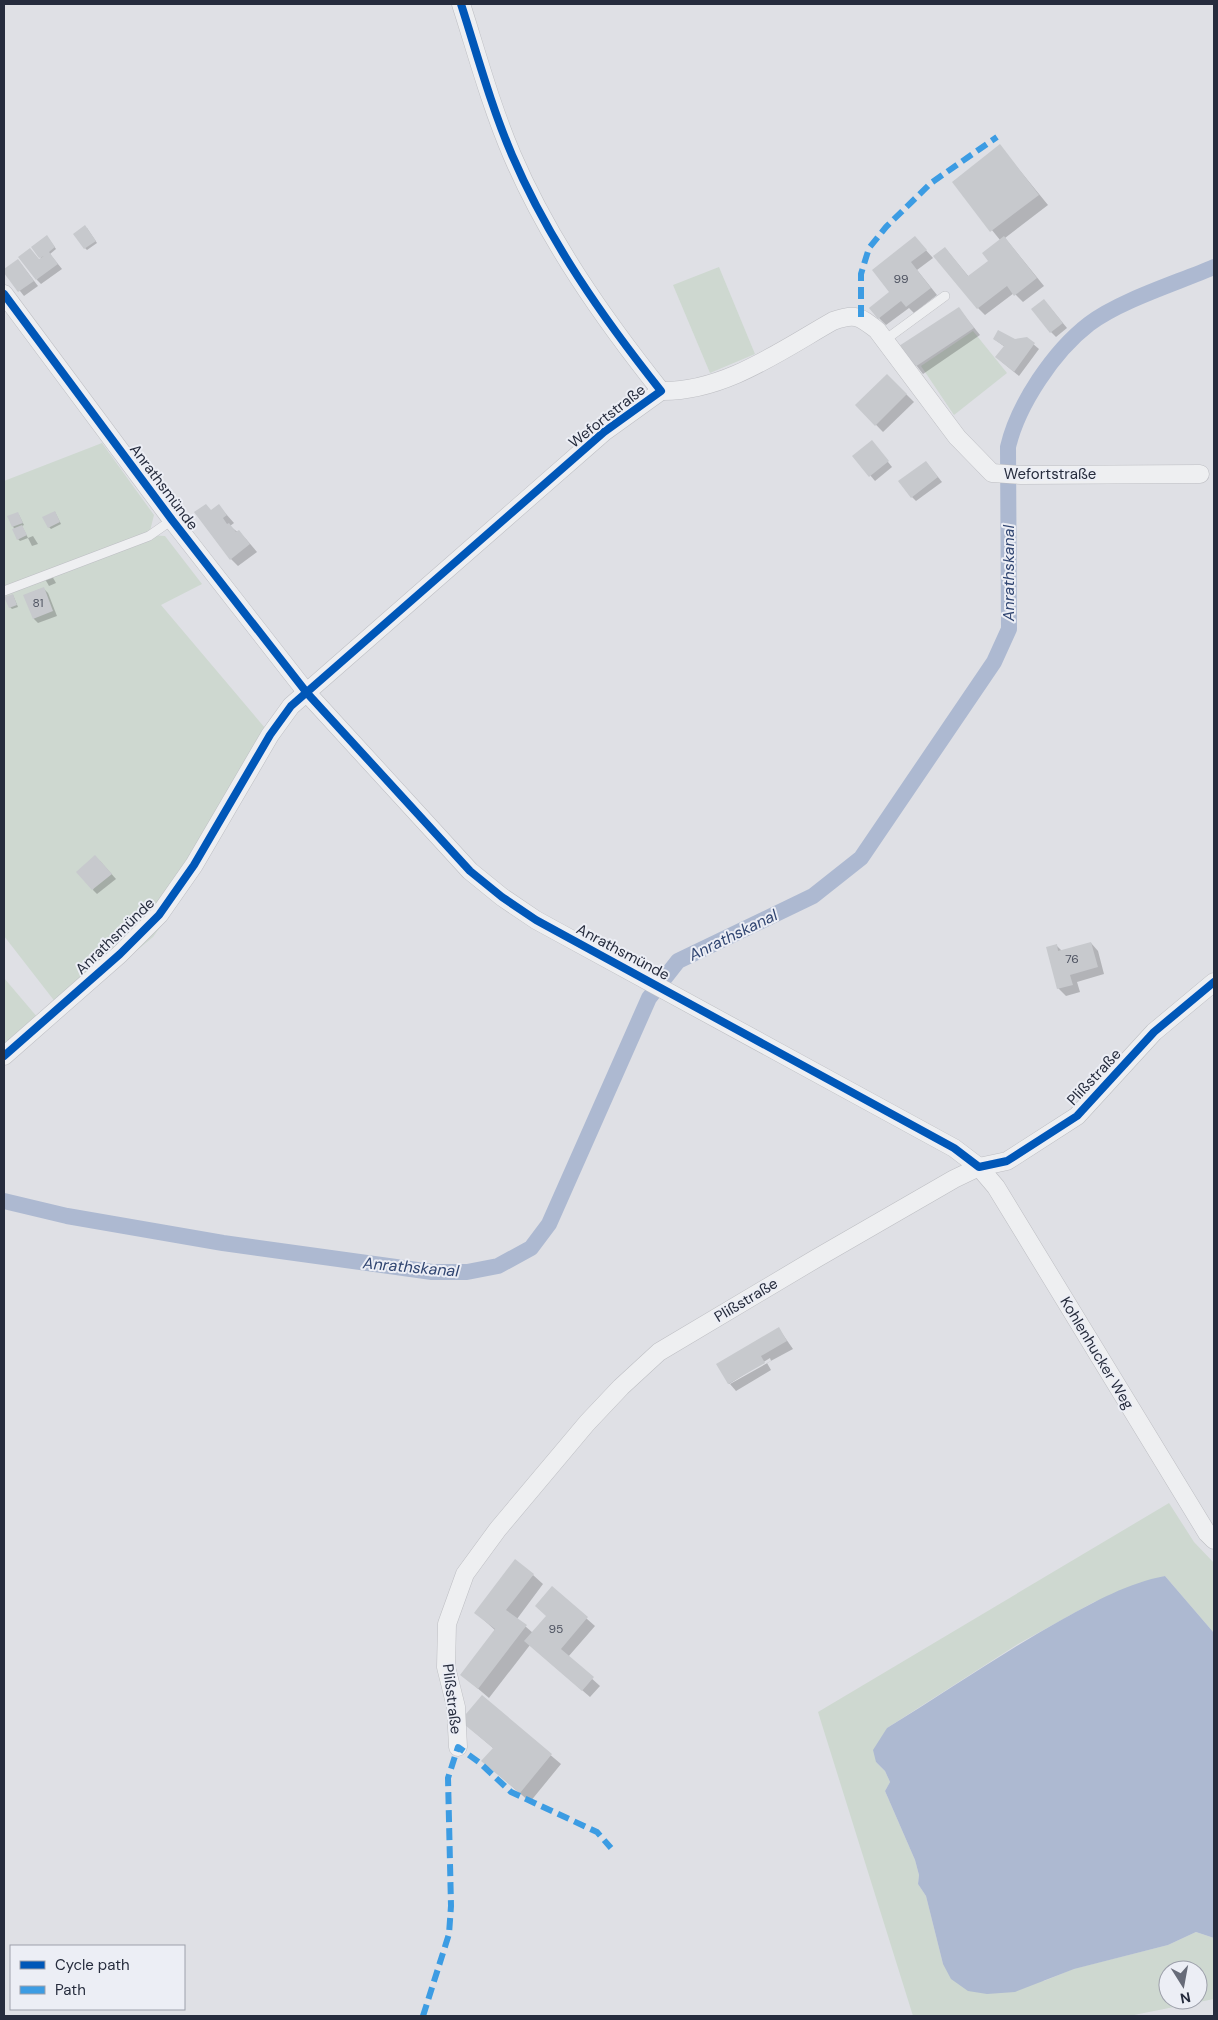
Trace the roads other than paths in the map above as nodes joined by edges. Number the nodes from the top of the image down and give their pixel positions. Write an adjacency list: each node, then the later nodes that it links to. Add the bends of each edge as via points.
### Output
1 (461, 4): 5 (street, Wefortstraße, via 512,155 548,226 582,285)
2 (4, 294): 7 (street, Anrathsmünde)
3 (945, 296): 4 (lane)
4 (885, 340): 5 (street, Wefortstraße, via 861,317 848,316 833,321 743,371 701,388); 6 (street, Wefortstraße, via 957,437 987,470 1021,475)
5 (661, 391): 9 (street, Wefortstraße, via 604,432)
6 (1200, 474)
7 (172, 520): 8 (lane, via 149,536); 9 (street, Anrathsmünde)
8 (4, 591)
9 (307, 693): 11 (street, Anrathsmünde, via 291,706 270,735 194,866 159,916); 12 (street, Anrathsmünde, via 470,871 536,920 954,1148)
10 (1214, 982): 12 (street, Plißstraße, via 1154,1032 1077,1116 1007,1161)
11 (4, 1056)
12 (979, 1168): 13 (street, Kohlenhucker Weg, via 996,1187 1206,1533); 14 (street, Plißstraße, via 954,1179 659,1352 587,1422 498,1528 465,1574 448,1624 446,1666 456,1707)
13 (1214, 1540)
14 (458, 1747)

